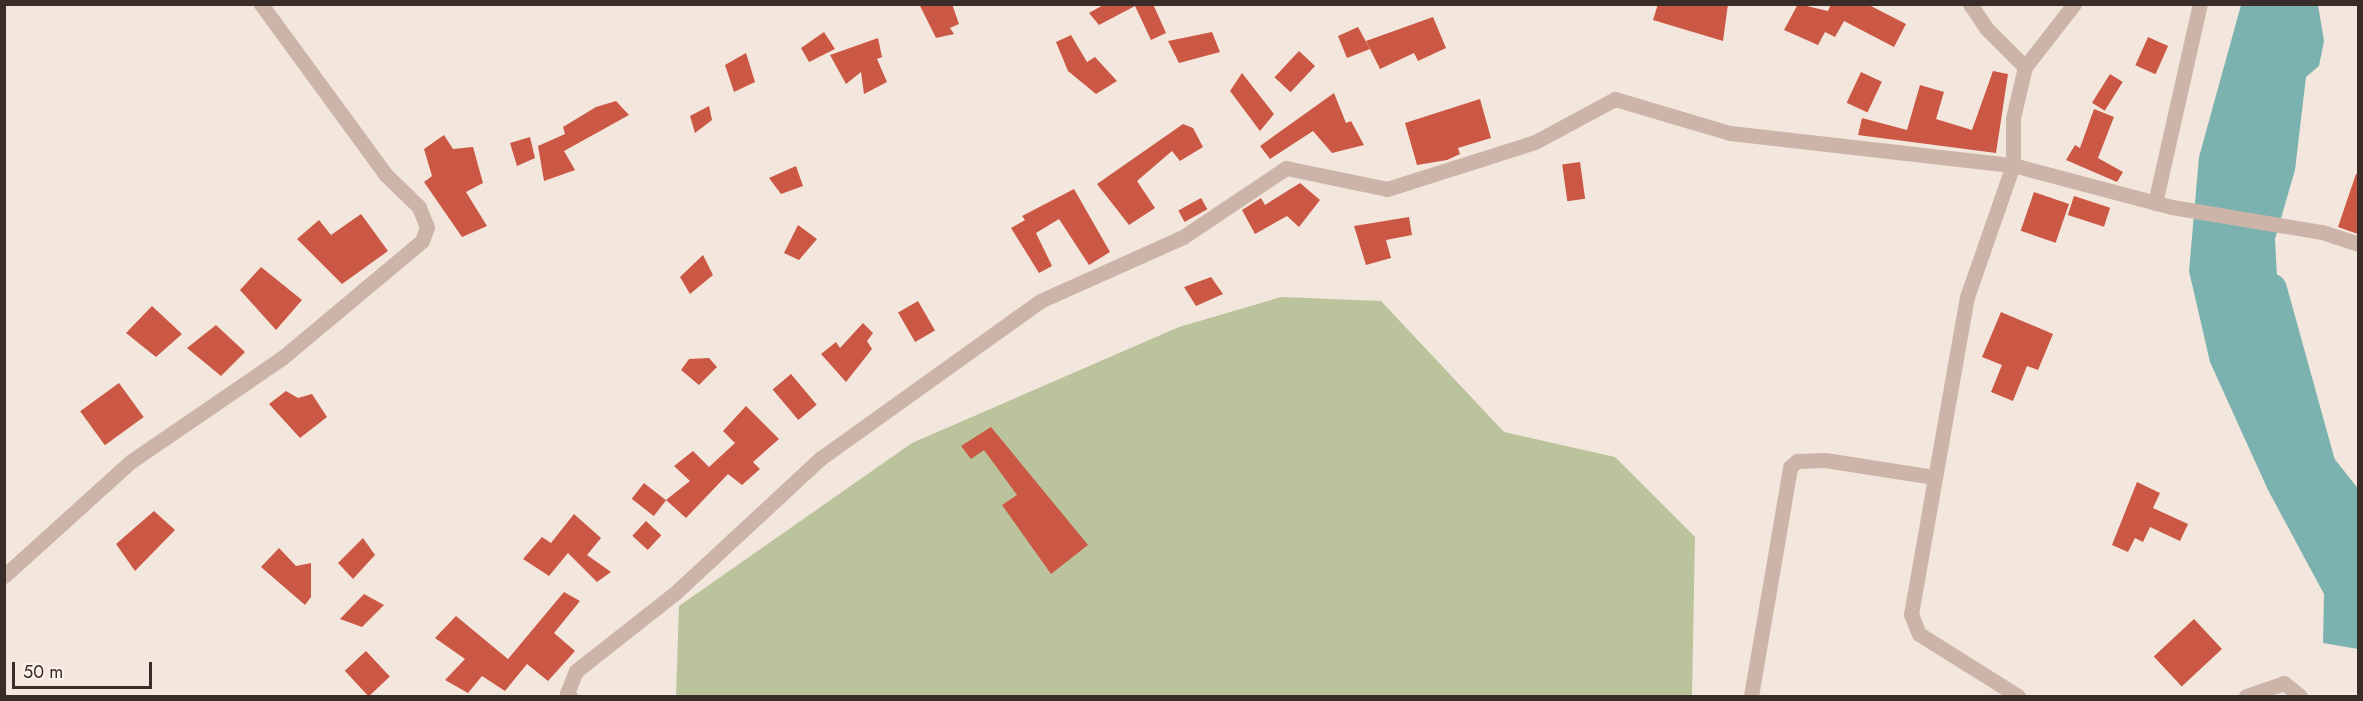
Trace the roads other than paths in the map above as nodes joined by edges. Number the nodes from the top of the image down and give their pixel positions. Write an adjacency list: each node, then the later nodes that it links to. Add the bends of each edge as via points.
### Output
1 (261, 4): 10 (street, via 386,175 419,207 428,226 422,241 282,358 130,462)
2 (1971, 4): 5 (street, via 1986,28)
3 (2074, 4): 5 (street)
4 (2200, 4): 7 (street)
5 (2025, 67): 6 (street, via 2013,118)
6 (2013, 165): 7 (street); 9 (street, via 1967,297); 11 (street, via 1730,133 1615,99 1535,142 1387,189 1286,168 1183,237 1040,301 821,458 674,594 576,671 567,693)
7 (2155, 203): 8 (street, via 2322,232)
8 (2358, 244)
9 (1934, 477): 12 (street, via 1825,460 1797,461 1790,467); 13 (street, via 1911,614 1919,634)
10 (4, 576)
11 (570, 696)
12 (1751, 696)
13 (2018, 696)
14 (2246, 696): 15 (street, via 2284,683)
15 (2300, 696)

